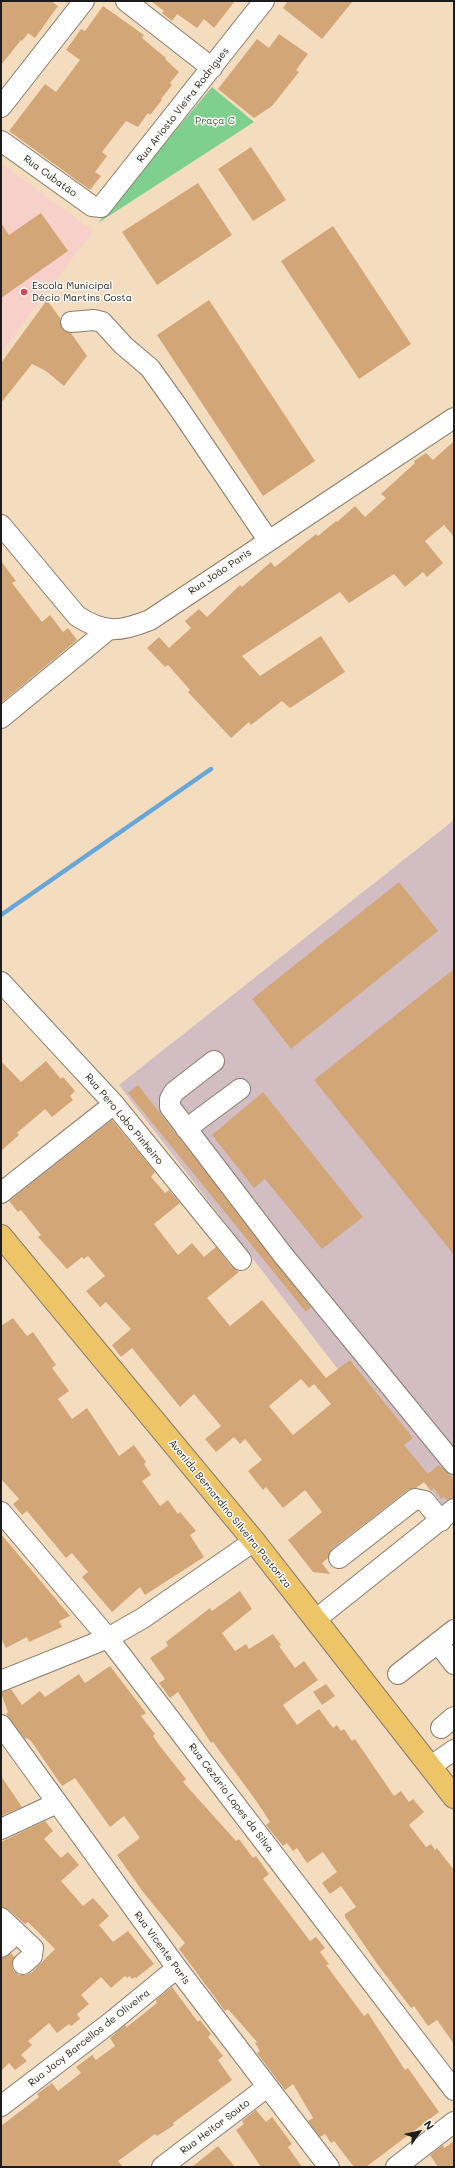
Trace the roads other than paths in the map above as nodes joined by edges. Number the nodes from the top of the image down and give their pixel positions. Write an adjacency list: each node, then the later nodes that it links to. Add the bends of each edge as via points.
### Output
1 (84, 1): 5 (street)
2 (126, 1): 4 (street)
3 (264, 1): 4 (street, Rua Ariosto Vieira Rodrigues)
4 (212, 68): 7 (street, Rua Ariosto Vieira Rodrigues)
5 (1, 107)
6 (1, 141): 7 (street, Rua Cubatão, via 92,206)
7 (101, 207)
8 (71, 322): 11 (street, via 102,322 124,346 150,368)
9 (454, 418): 11 (street, Rua João Paris)
10 (1, 525): 12 (street, Rua João Paris, via 77,616 93,626)
11 (268, 540): 12 (street, Rua João Paris, via 150,620 130,628)
12 (109, 629): 13 (street)
13 (1, 718)
14 (1, 982): 17 (street, Rua Pero Lobo Pinheiro)
15 (214, 1061): 18 (street, via 174,1092 170,1099 170,1108)
16 (240, 1089): 18 (street)
17 (114, 1104): 19 (street); 21 (street, Rua Pero Lobo Pinheiro)
18 (186, 1129): 22 (street, via 284,1255)
19 (1, 1193)
20 (1, 1236): 25 (main road, Avenida Bernardino Silveira Pastoriza)
21 (241, 1260)
22 (454, 1464)
23 (1, 1512): 29 (street, Rua Cezário Lopes da Silva)
24 (449, 1517): 26 (street, via 425,1501 415,1500); 27 (street)
25 (254, 1541): 27 (main road, Avenida Bernardino Silveira Pastoriza); 29 (street, via 143,1618)
26 (339, 1558)
27 (315, 1620): 36 (main road, Avenida Bernardino Silveira Pastoriza)
28 (454, 1630): 30 (street)
29 (108, 1638): 33 (street); 46 (street, Rua Cezário Lopes da Silva)
30 (438, 1642): 31 (street); 32 (street)
31 (454, 1664)
32 (398, 1674)
33 (1, 1681)
34 (1, 1725): 38 (street, Rua Vicente Paris)
35 (454, 1750): 36 (street)
36 (431, 1766): 37 (main road, Avenida Bernardino Silveira Pastoriza)
37 (454, 1797)
38 (57, 1804): 39 (street); 44 (street, Rua Vicente Paris)
39 (1, 1829)
40 (1, 1918): 41 (street)
41 (16, 1934): 42 (street); 43 (street, via 33,1948 34,1952)
42 (1, 1947)
43 (23, 1964)
44 (176, 1968): 45 (street, Rua Vicente Paris); 47 (street, Rua Jacy Barcellos de Oliveira, via 110,2023)
45 (267, 2087): 49 (street, Rua Heitor Souto); 50 (street, Rua Vicente Paris)
46 (454, 2090)
47 (1, 2106)
48 (454, 2122): 51 (street)
49 (162, 2167)
50 (328, 2167)
51 (396, 2167)

